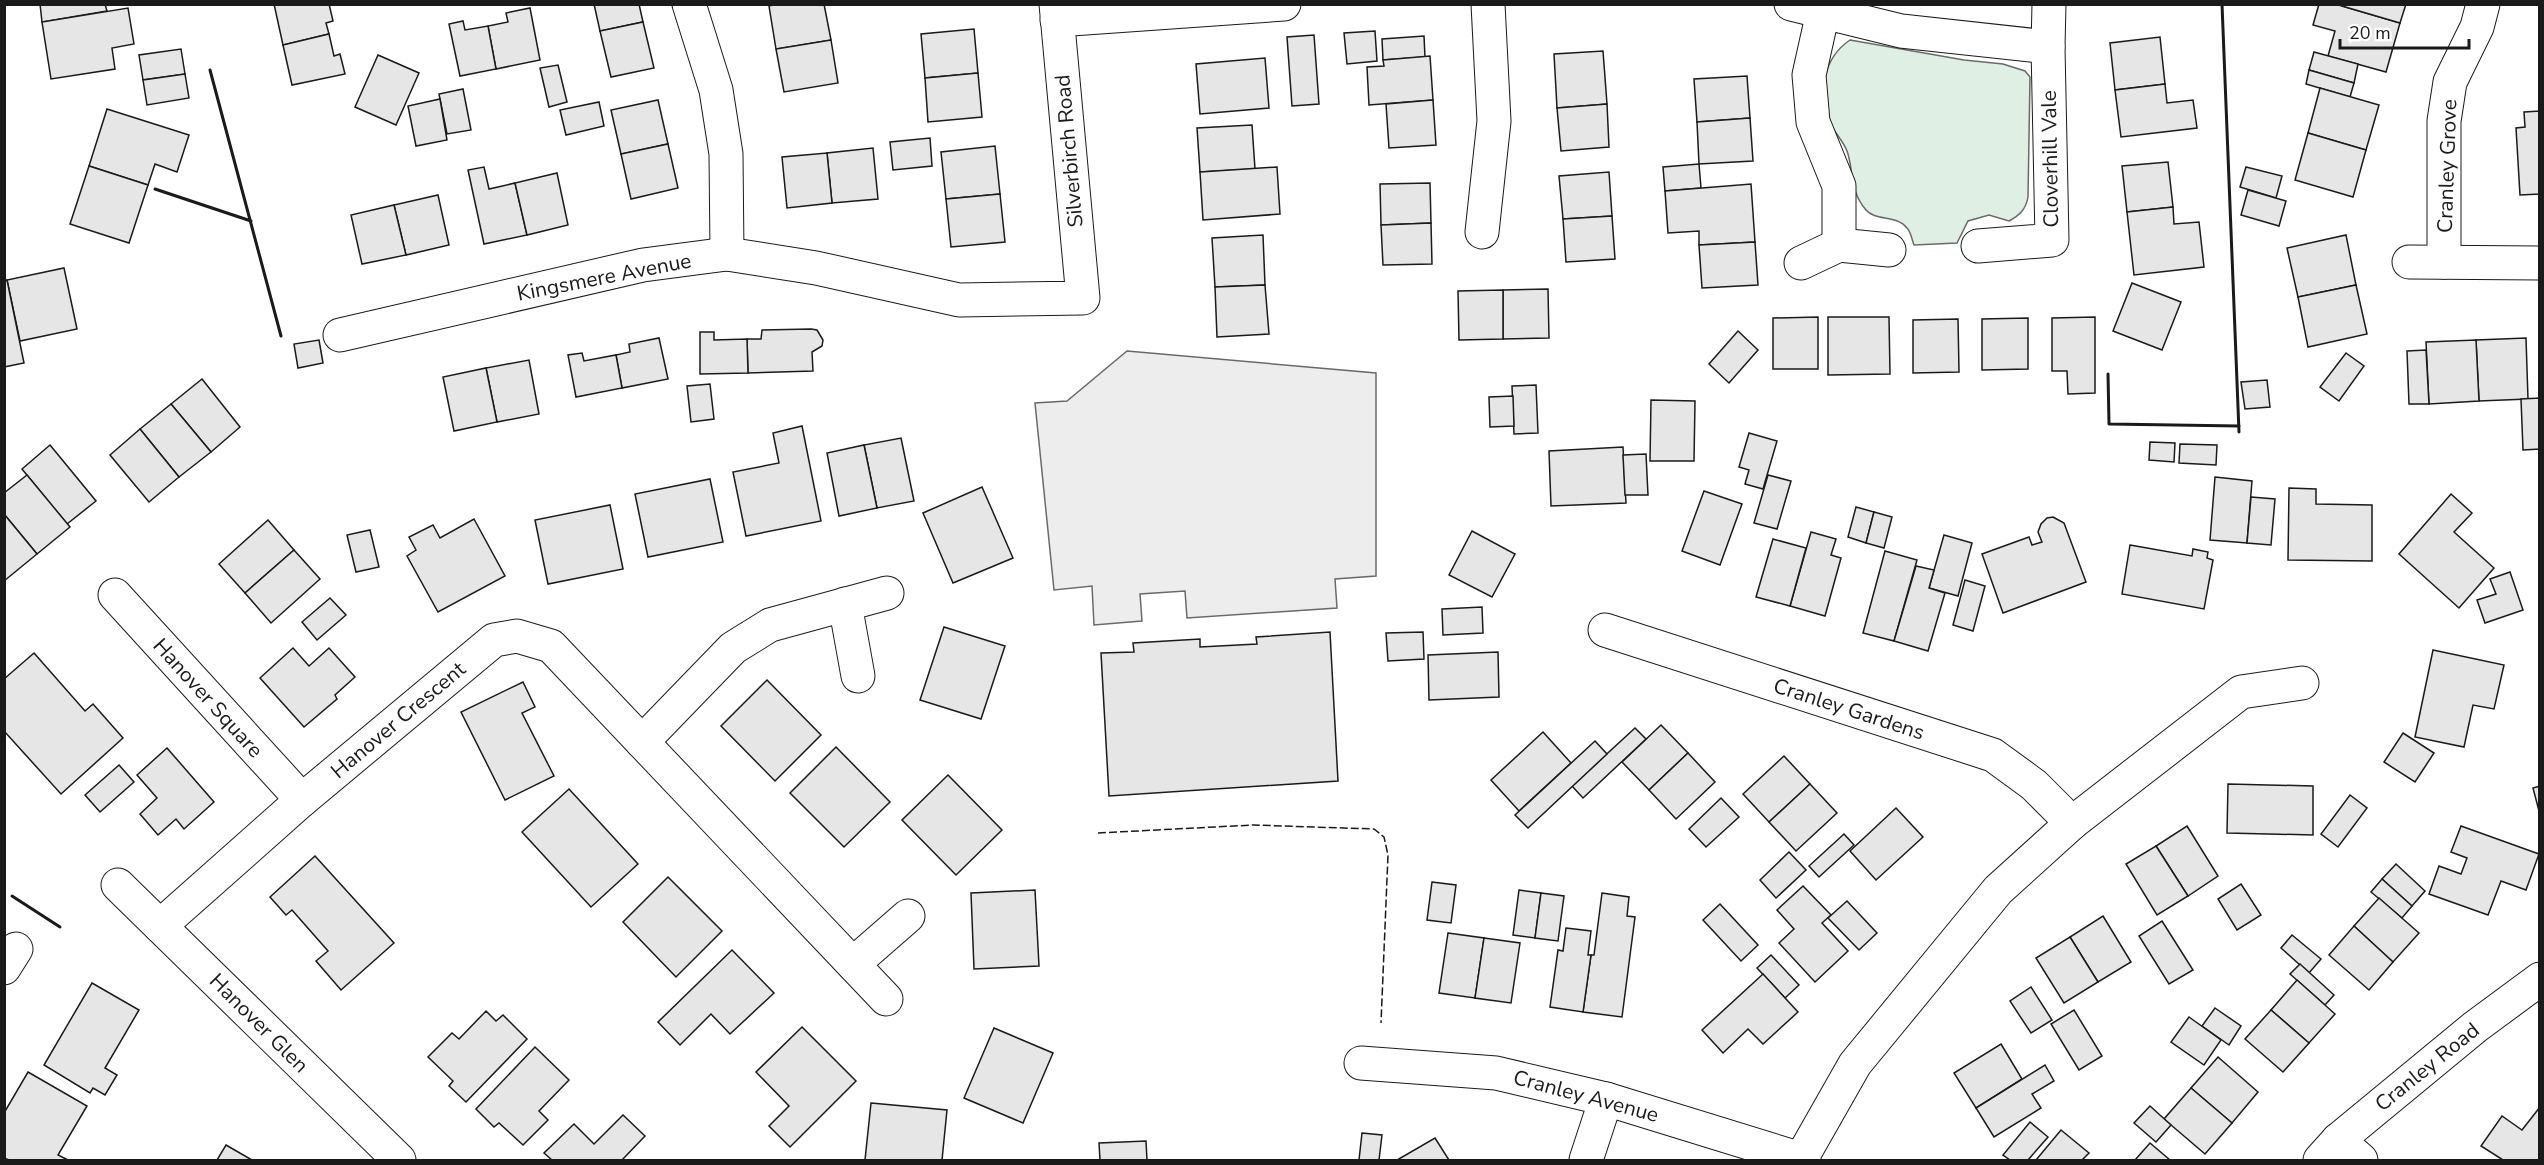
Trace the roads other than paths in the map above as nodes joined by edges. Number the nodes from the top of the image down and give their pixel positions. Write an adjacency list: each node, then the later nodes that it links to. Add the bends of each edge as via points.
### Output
1 (689, 4): 14 (street, via 718,100 726,154)
2 (1284, 4): 7 (street)
3 (1488, 4): 10 (street, via 1494,121)
4 (1791, 4): 8 (street)
5 (2049, 4): 9 (street, Cloverhill Vale)
6 (2483, 4): 16 (street, Cranley Grove, via 2450,82 2446,111)
7 (1056, 12): 19 (street, Silverbirch Road)
8 (1823, 12): 9 (street, via 1901,31); 11 (street, via 1809,75 1812,122 1839,186)
9 (2048, 47): 12 (street, Cloverhill Vale, via 2052,240)
10 (1482, 232)
11 (1839, 245): 13 (street); 17 (street)
12 (1978, 246)
13 (1889, 250)
14 (727, 254): 19 (street, Kingsmere Avenue, via 816,268 959,300); 20 (street, Kingsmere Avenue, via 643,265)
15 (2409, 262): 16 (street, Cranley Grove)
16 (2444, 262): 18 (street, Cranley Grove)
17 (1802, 263)
18 (2540, 263)
19 (1083, 298)
20 (340, 335)
21 (887, 592): 23 (street)
22 (115, 596): 28 (street, Hanover Square)
23 (845, 604): 25 (street); 27 (street, via 770,625 733,648)
24 (1605, 630): 29 (street, Cranley Gardens, via 1993,755 2034,785)
25 (858, 676)
26 (2302, 684): 29 (street, via 2241,692)
27 (642, 742): 28 (street, Hanover Crescent, via 551,646 517,636 494,640); 33 (street, Hanover Crescent)
28 (302, 800): 32 (street, Hanover Crescent)
29 (2072, 823): 39 (street, via 1998,890 1863,1055)
30 (118, 885): 32 (street, Hanover Glen)
31 (908, 916): 33 (street)
32 (160, 926): 40 (street, Hanover Glen)
33 (853, 964): 35 (street, Hanover Crescent)
34 (2540, 979): 38 (street, Cranley Road, via 2475,1027)
35 (886, 999)
36 (1361, 1063): 37 (street, Cranley Avenue, via 1496,1073)
37 (1606, 1100): 39 (street, Cranley Avenue); 41 (street)
38 (2340, 1154)
39 (1803, 1160)
40 (399, 1161)
41 (1586, 1161)

